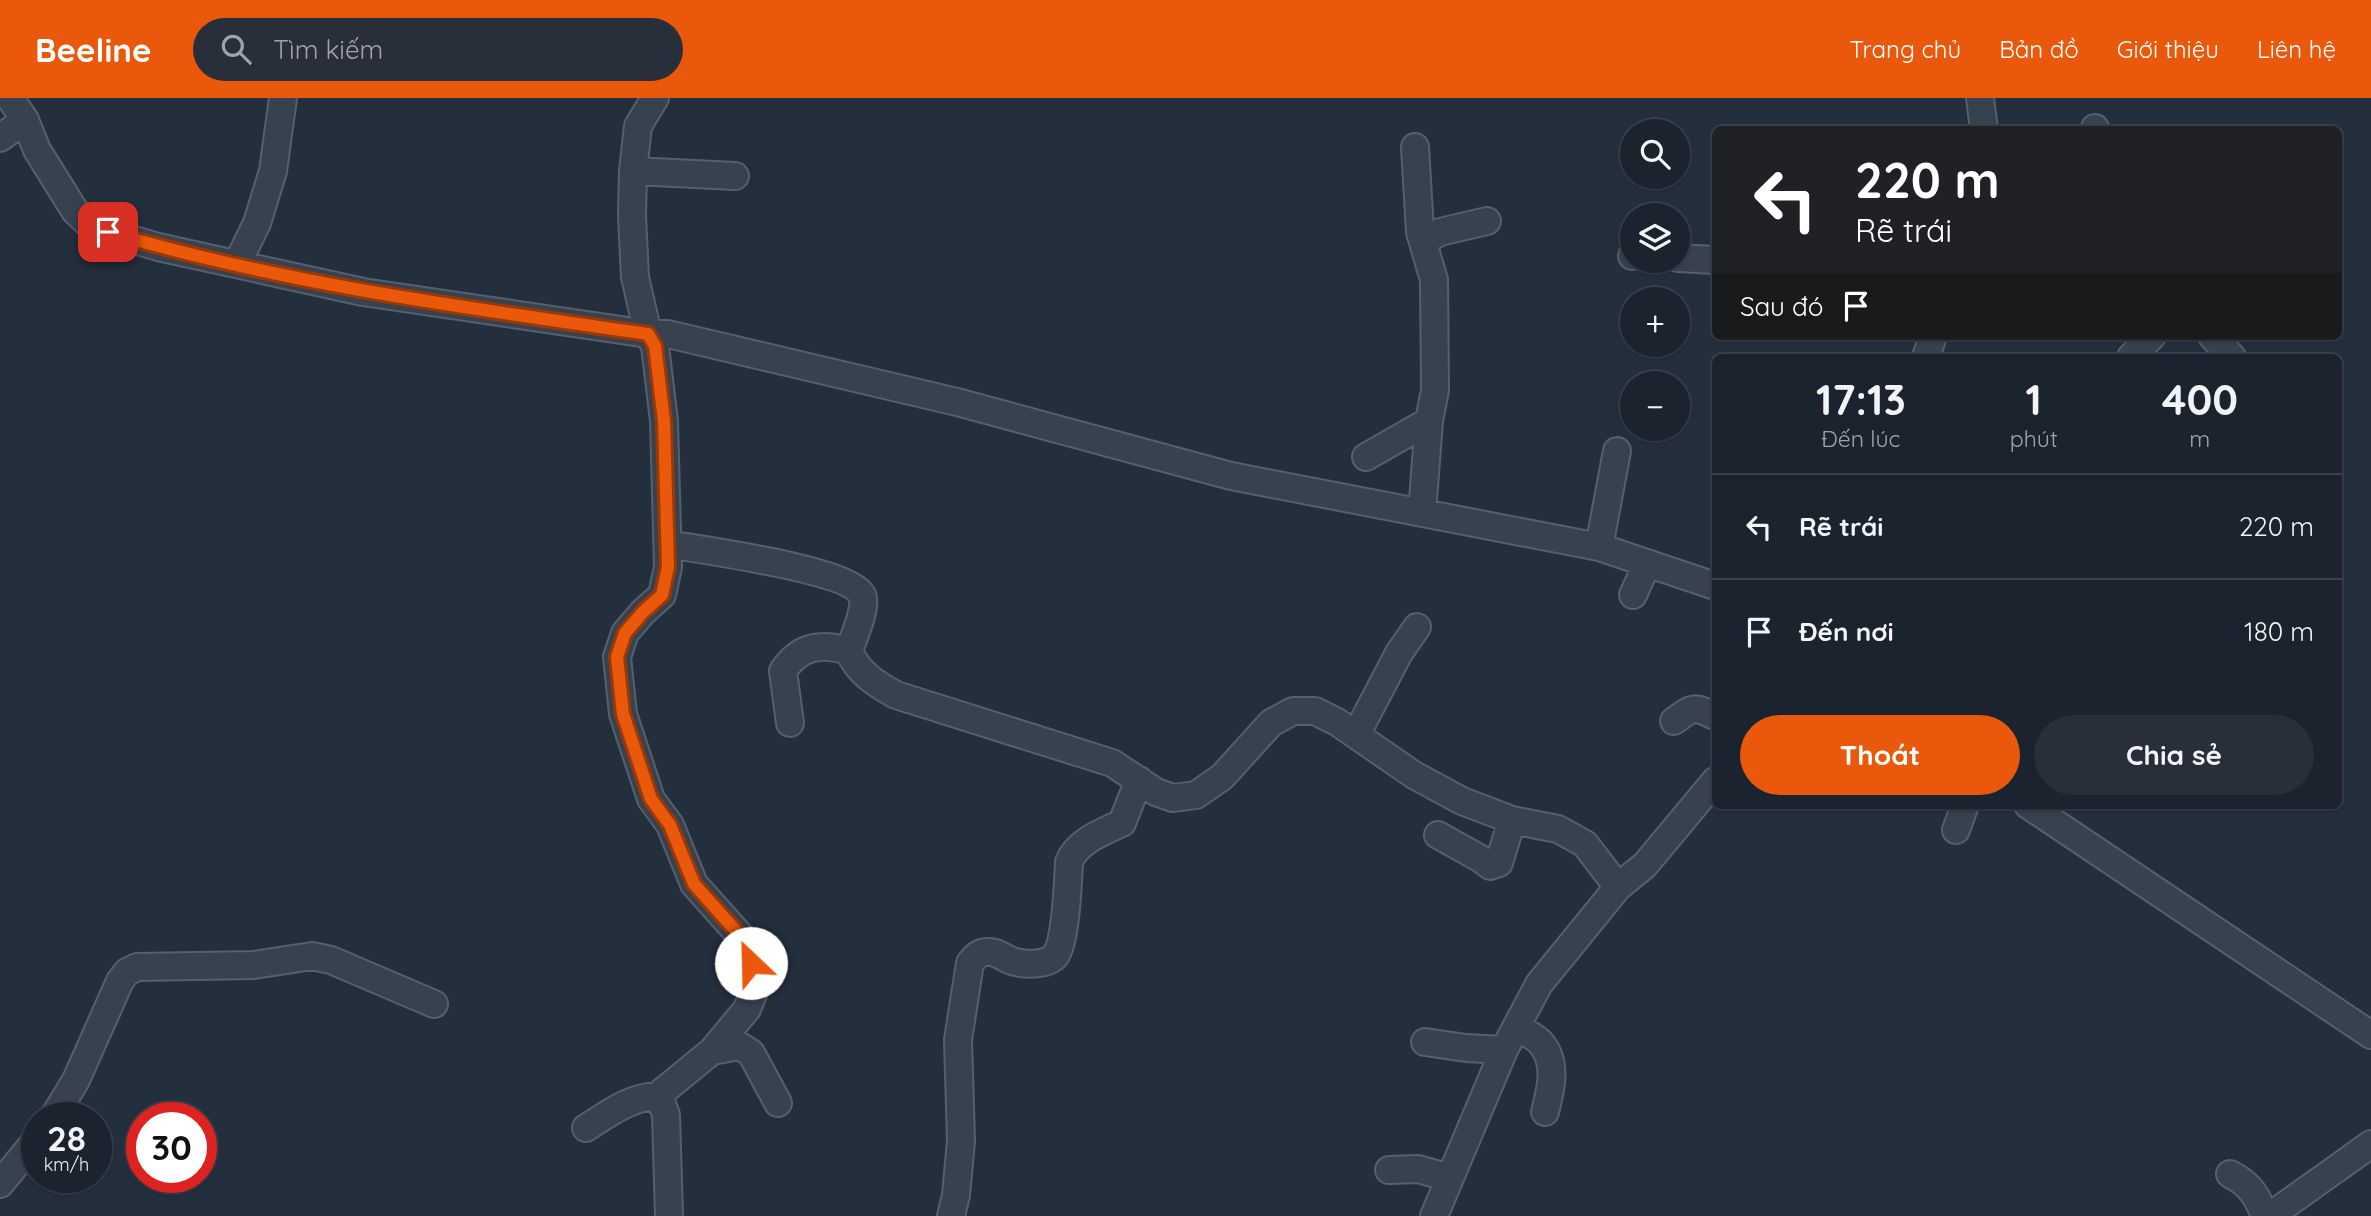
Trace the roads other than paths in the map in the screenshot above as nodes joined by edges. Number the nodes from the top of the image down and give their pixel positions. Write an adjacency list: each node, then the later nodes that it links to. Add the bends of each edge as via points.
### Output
1 (10, 98): 5 (street)
2 (283, 98): 15 (street, via 273,171 257,223)
3 (655, 98): 9 (street, via 638,126)
4 (1980, 98): 6 (street)
5 (25, 120): 7 (street); 15 (street, via 37,150 75,211 90,225 158,247)
6 (1984, 126)
7 (0, 138)
8 (1415, 147): 12 (street)
9 (633, 171): 10 (street); 16 (street, via 635,277)
10 (735, 176)
11 (1487, 221): 12 (street, via 1440,232)
12 (1424, 241): 21 (street, via 1434,280 1435,390)
13 (1690, 259): 14 (street)
14 (1712, 260)
15 (237, 264): 16 (street, via 363,292)
16 (648, 334): 24 (street, via 668,334 957,402 1231,476); 25 (street, via 655,346 664,421)
17 (2148, 340): 19 (street)
18 (2216, 340): 20 (street)
19 (2134, 354)
20 (2229, 354)
21 (1429, 421): 23 (street); 24 (street)
22 (1617, 451): 26 (street)
23 (1366, 457)
24 (1422, 513): 26 (street)
25 (668, 544): 31 (street, via 791,566 847,583 862,594 865,603); 47 (street, via 662,595 625,633 617,657 623,714 651,799 670,825 694,884 744,940 751,963 756,987 747,1009)
26 (1599, 547): 27 (street)
27 (1647, 564): 28 (street); 29 (street)
28 (1712, 585)
29 (1633, 595)
30 (1417, 627): 35 (street)
31 (849, 651): 34 (street, via 829,645 802,651 789,661 783,670); 36 (street, via 855,665 874,683 896,695 1112,763)
32 (1712, 715): 33 (street, via 1697,708)
33 (1674, 721)
34 (790, 723)
35 (1356, 735): 36 (street, via 1315,711 1293,711 1271,723 1222,777 1196,795 1173,798); 39 (street, via 1413,775)
36 (1139, 780): 60 (street, via 1122,823 1073,853 1061,938 1052,960 1014,962 985,951 970,963 958,1040 961,1141)
37 (1712, 785): 41 (street, via 1645,866)
38 (2045, 809): 44 (street)
39 (1512, 820): 40 (street, via 1499,863 1490,866); 41 (street, via 1558,829 1585,844)
40 (1438, 835)
41 (1618, 887): 43 (street, via 1539,984)
42 (434, 1004): 49 (street, via 313,956 254,965 137,967 120,981)
43 (1516, 1027): 46 (street); 51 (street, via 1541,1043 1552,1065)
44 (2371, 1035)
45 (1425, 1042): 46 (street)
46 (1504, 1050): 57 (street)
47 (712, 1051): 48 (street); 50 (street, via 740,1046 751,1053)
48 (657, 1096): 52 (street, via 622,1105); 59 (street, via 666,1115)
49 (63, 1102)
50 (778, 1104)
51 (1545, 1112)
52 (586, 1128)
53 (2371, 1144): 62 (street)
54 (21, 1158): 58 (street)
55 (1389, 1170): 57 (street, via 1418,1169)
56 (2230, 1174): 62 (street, via 2245,1181)
57 (1450, 1178): 61 (street)
58 (0, 1184)
59 (669, 1216)
60 (951, 1216)
61 (1434, 1216)
62 (2267, 1216)

